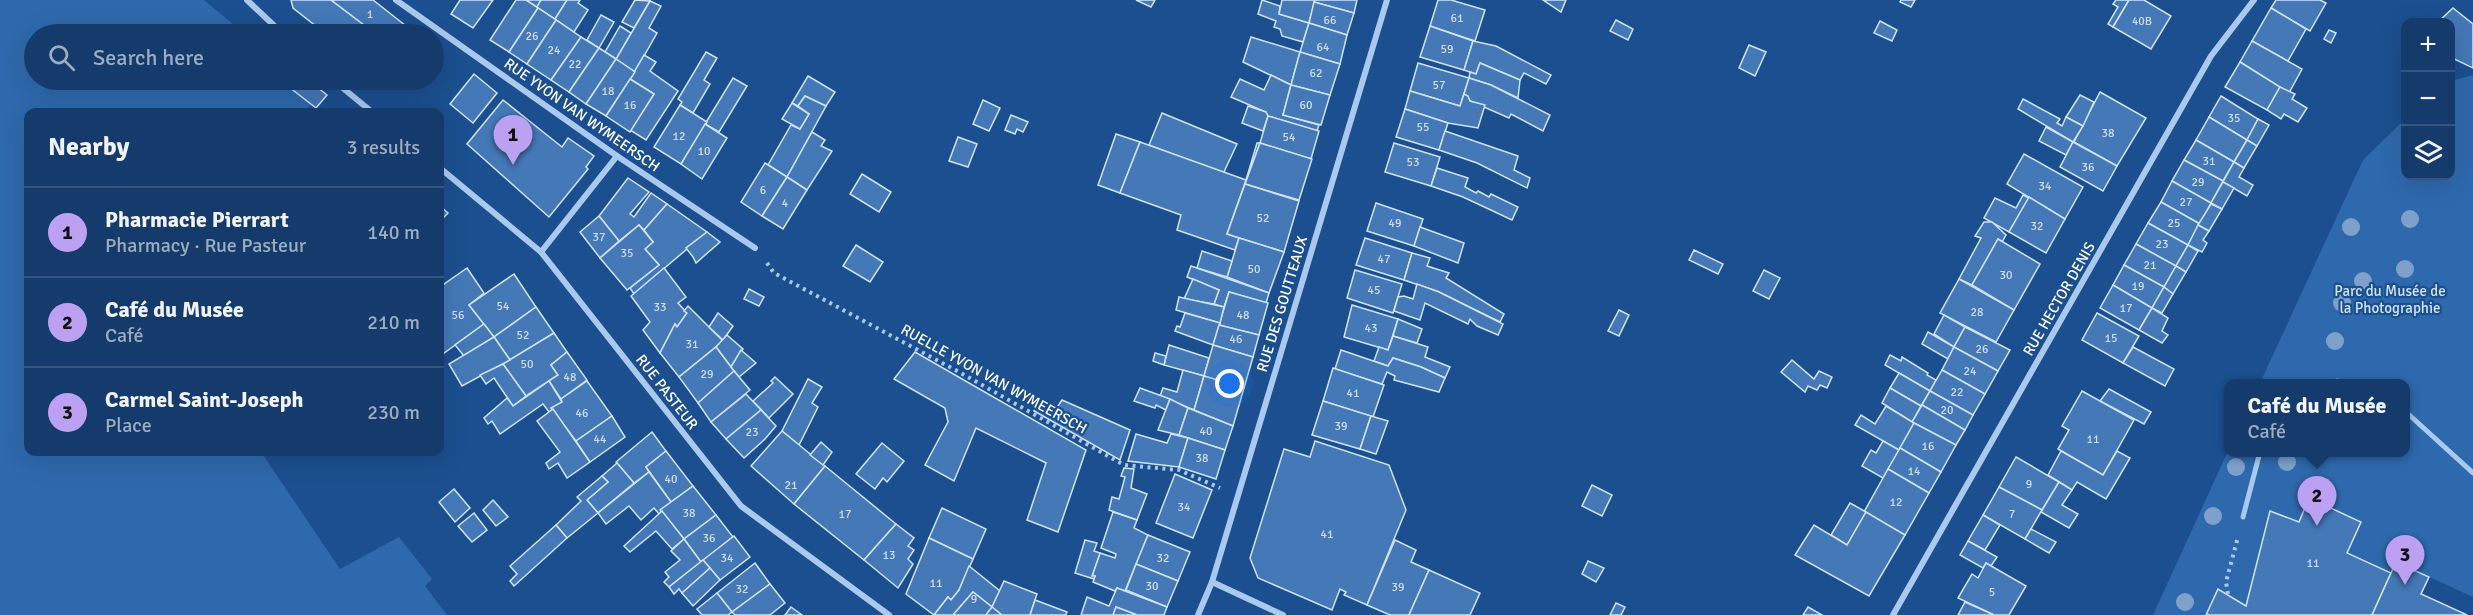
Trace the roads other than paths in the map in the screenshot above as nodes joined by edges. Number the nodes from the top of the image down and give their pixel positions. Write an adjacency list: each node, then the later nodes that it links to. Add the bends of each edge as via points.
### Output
1 (248, 0): 5 (street)
2 (396, 0): 6 (street, RUE YVON VAN WYMEERSCH)
3 (1387, 0): 18 (street, RUE DES GOUTTEAUX)
4 (2254, 0): 22 (street, RUE HECTOR DENIS, via 2211,56)
5 (273, 24)
6 (430, 24)
7 (444, 34): 10 (street, RUE YVON VAN WYMEERSCH)
8 (345, 90): 9 (street)
9 (367, 108)
10 (617, 156): 12 (street, RUE YVON VAN WYMEERSCH); 13 (street)
11 (444, 171): 13 (street, RUE PASTEUR)
12 (755, 248)
13 (541, 252): 19 (street, RUE PASTEUR, via 741,506)
14 (2410, 415): 16 (street)
15 (2259, 457): 17 (street)
16 (2473, 473)
17 (2243, 517)
18 (1212, 582): 20 (street, RUE DES GOUTTEAUX); 21 (street)
19 (889, 615)
20 (1198, 615)
21 (1283, 615)
22 (1893, 615)

